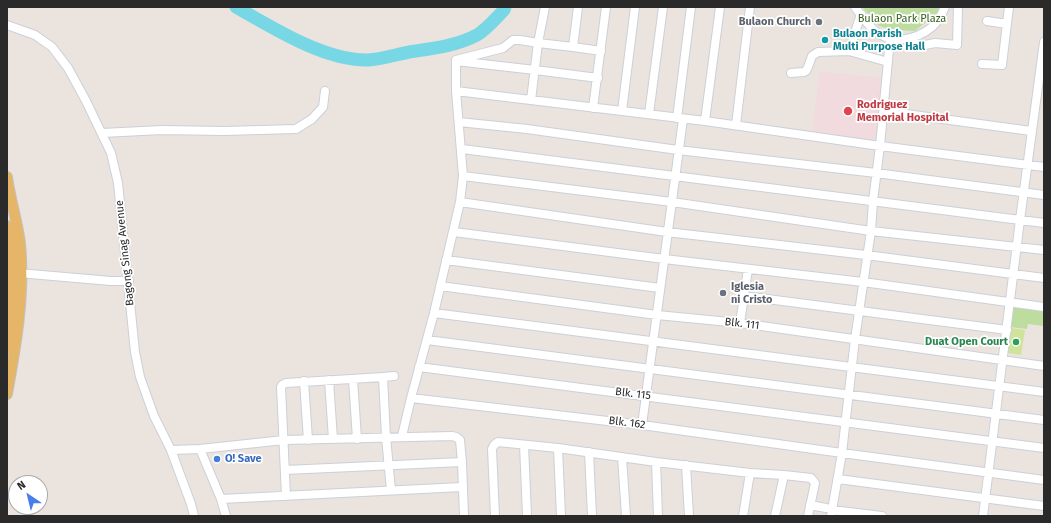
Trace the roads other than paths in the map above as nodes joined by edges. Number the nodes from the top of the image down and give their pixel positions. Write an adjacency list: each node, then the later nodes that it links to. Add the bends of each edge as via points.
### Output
1 (545, 7): 20 (street)
2 (578, 7): 21 (street)
3 (606, 7): 22 (street)
4 (634, 7): 34 (street)
5 (663, 7): 36 (street)
6 (691, 7): 37 (street)
7 (720, 7): 38 (street)
8 (750, 7): 40 (street)
9 (855, 7): 13 (street)
10 (945, 7): 17 (street, via 932,27)
11 (958, 7): 17 (street, via 957,45 935,43 920,46)
12 (1009, 7): 15 (street)
13 (860, 14): 18 (street, via 875,31); 23 (street)
14 (987, 21): 15 (street)
15 (1007, 24): 26 (street, via 1002,65)
16 (7, 25): 42 (street, Bagong Sinag Avenue, via 35,35 52,47 68,68)
17 (912, 38): 18 (street)
18 (890, 39): 25 (street)
19 (1044, 42): 41 (street)
20 (538, 43): 21 (street); 24 (street, via 513,40 503,48 458,58); 27 (street)
21 (574, 46): 22 (street)
22 (601, 51): 29 (street)
23 (849, 51): 25 (street); 28 (street, via 818,52 812,56 806,71)
24 (456, 61): 27 (street); 31 (street)
25 (888, 62): 35 (street)
26 (982, 64)
27 (535, 70): 29 (street); 32 (street)
28 (791, 73)
29 (598, 78): 33 (street)
30 (325, 91): 42 (street, via 323,107 312,119 296,129)
31 (456, 91): 32 (street); 39 (street)
32 (532, 100): 33 (street)
33 (593, 108): 34 (street)
34 (622, 111): 36 (street)
35 (884, 111): 41 (street); 43 (street)
36 (649, 114): 37 (street)
37 (680, 118): 38 (street); 45 (street)
38 (705, 121): 40 (street)
39 (459, 122): 44 (street); 45 (street)
40 (736, 125): 43 (street)
41 (1031, 131): 46 (street)
42 (102, 133): 72 (street, Bagong Sinag Avenue, via 111,153 118,183)
43 (880, 146): 46 (street); 48 (street)
44 (462, 149): 49 (street); 50 (street)
45 (678, 150): 48 (street); 50 (street)
46 (1027, 166): 47 (street); 52 (street)
47 (1044, 167)
48 (876, 173): 52 (street); 54 (street)
49 (463, 176): 55 (street); 56 (street)
50 (675, 176): 54 (street); 56 (street)
51 (7, 177): 69 (main road, via 20,242)
52 (1023, 193): 53 (street); 57 (street)
53 (1044, 195)
54 (873, 201): 57 (street); 60 (street)
55 (460, 202): 61 (street); 62 (street)
56 (672, 202): 60 (street); 62 (street)
57 (1020, 220): 58 (street); 63 (street)
58 (1044, 223)
59 (7, 226): 69 (main road)
60 (871, 231): 63 (street); 65 (street)
61 (454, 232): 66 (street); 67 (street)
62 (667, 232): 65 (street); 66 (street)
63 (1017, 247): 64 (street); 70 (street)
64 (1044, 250)
65 (866, 255): 70 (street); 73 (street)
66 (664, 259): 68 (street); 75 (street)
67 (446, 260): 74 (street); 75 (street)
68 (748, 269): 73 (street); 76 (street)
69 (14, 273): 72 (street, via 111,281); 87 (main road); 100 (main road, via 20,303)
70 (1013, 275): 71 (street); 77 (street)
71 (1044, 278)
72 (129, 280): 119 (street, Bagong Sinag Avenue, via 135,352 140,377)
73 (863, 282): 77 (street); 79 (street)
74 (440, 286): 80 (street); 81 (street, Blk. 111)
75 (660, 288): 81 (street)
76 (744, 296): 79 (street); 82 (street)
77 (1010, 302): 78 (street); 83 (street)
78 (1044, 307)
79 (859, 310): 83 (street); 84 (street)
80 (434, 313): 85 (street); 86 (street)
81 (657, 315): 82 (street, Blk. 111); 86 (street)
82 (740, 323): 84 (street, Blk. 111)
83 (1007, 330): 88 (street)
84 (855, 339): 88 (street, Blk. 111); 91 (street)
85 (427, 340): 90 (street); 92 (street)
86 (653, 342): 91 (street); 92 (street)
87 (7, 348)
88 (1003, 360): 89 (street, Blk. 111); 98 (street)
89 (1044, 366)
90 (420, 367): 101 (street, Blk. 115); 103 (street)
91 (852, 367): 98 (street); 102 (street)
92 (650, 369): 101 (street); 102 (street)
93 (384, 376): 94 (street); 95 (street); 109 (street)
94 (394, 376)
95 (353, 379): 96 (street); 111 (street)
96 (329, 380): 97 (street); 110 (street)
97 (304, 381): 112 (street, via 282,384); 113 (street)
98 (999, 386): 99 (street); 104 (street)
99 (1044, 392)
100 (7, 394)
101 (646, 395): 106 (street, Blk. 115); 107 (street)
102 (849, 395): 104 (street); 106 (street)
103 (410, 398): 107 (street, Blk. 162); 108 (street)
104 (995, 414): 105 (street); 114 (street)
105 (1044, 420)
106 (846, 422): 114 (street, Blk. 115); 121 (street)
107 (642, 425): 121 (street, Blk. 162)
108 (402, 436): 109 (street); 123 (street, via 456,437 460,440)
109 (386, 437): 111 (street); 125 (street)
110 (333, 439): 111 (street); 113 (street)
111 (357, 439)
112 (284, 440): 113 (street); 118 (street); 127 (street)
113 (308, 440)
114 (992, 440): 117 (street, Blk. 115); 128 (street)
115 (524, 446): 116 (street); 144 (street, via 498,442 492,449); 145 (street)
116 (558, 448): 120 (street); 146 (street)
117 (1044, 448)
118 (200, 449): 119 (street); 137 (street)
119 (170, 450): 141 (street, Bagong Sinag Avenue)
120 (589, 452): 122 (street); 147 (street)
121 (842, 453): 128 (street, Blk. 162); 131 (street)
122 (622, 457): 124 (street); 148 (street)
123 (462, 462): 125 (street); 133 (street)
124 (656, 462): 126 (street); 149 (street)
125 (389, 465): 127 (street); 134 (street)
126 (686, 465): 129 (street); 150 (street)
127 (285, 470): 135 (street)
128 (989, 472): 132 (street, Blk. 162); 136 (street)
129 (750, 473): 130 (street); 151 (street)
130 (784, 475): 138 (street, via 813,480 815,483); 152 (street)
131 (838, 479): 136 (street); 140 (street)
132 (1044, 480)
133 (462, 487): 134 (street); 143 (street)
134 (391, 490): 135 (street)
135 (286, 496): 137 (street)
136 (986, 498): 139 (street); 155 (street)
137 (221, 499): 142 (street)
138 (810, 505): 140 (street); 153 (street)
139 (1044, 506)
140 (830, 511): 154 (street)
141 (194, 516)
142 (226, 516)
143 (464, 516)
144 (495, 516)
145 (527, 516)
146 (561, 516)
147 (592, 516)
148 (626, 516)
149 (658, 516)
150 (689, 516)
151 (743, 516)
152 (775, 516)
153 (808, 516)
154 (882, 516)
155 (983, 516)

